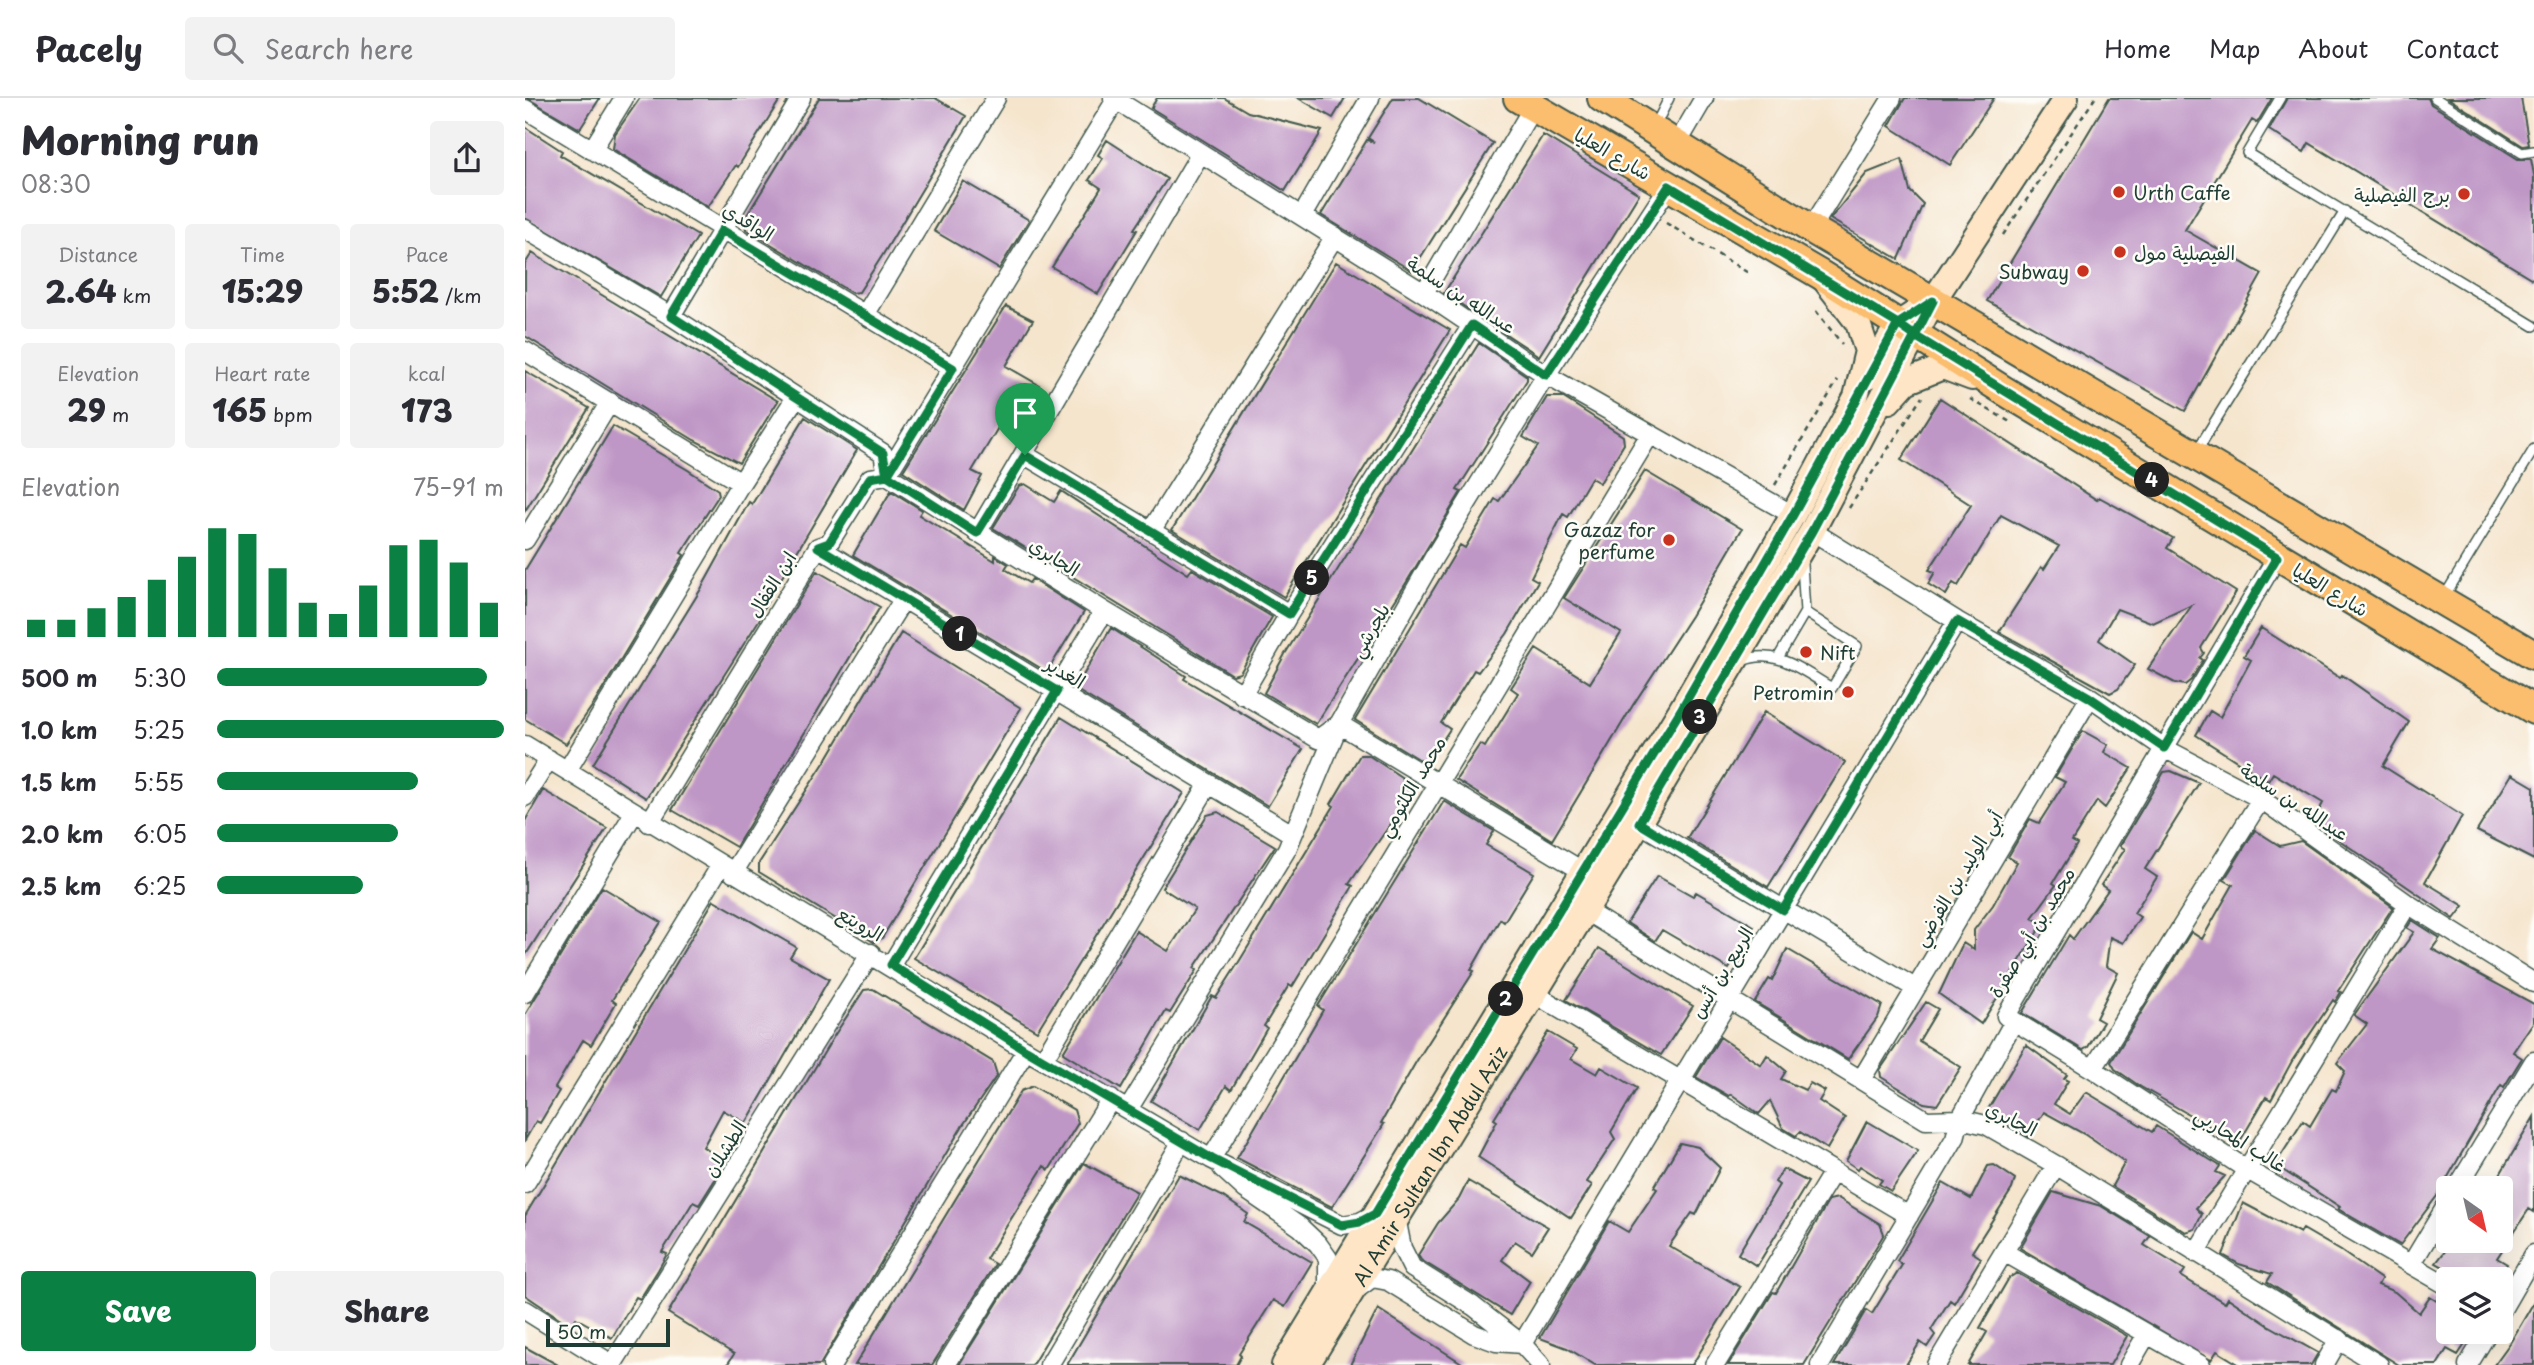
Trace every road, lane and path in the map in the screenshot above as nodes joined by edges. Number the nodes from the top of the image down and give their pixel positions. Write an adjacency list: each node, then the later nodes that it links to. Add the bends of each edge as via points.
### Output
1 (624, 98): 18 (street)
2 (800, 98): 26 (street)
3 (996, 98): 35 (street)
4 (1370, 98): 24 (street)
5 (1602, 98): 16 (main road, شارع العليا)
6 (1669, 98): 16 (lane)
7 (1704, 98): 17 (street)
8 (1892, 98): 25 (street)
9 (2066, 98): 33 (street, Al Amir Sultan Ibn Abdul Aziz)
10 (2095, 98): 29 (path)
11 (2280, 98): 22 (lane, via 2247,153)
12 (2435, 98): 19 (lane, via 2522,153)
13 (1115, 99): 20 (street, عبدالله بن سلمة); 42 (street, ابن القفال)
14 (1526, 102): 21 (main road, شارع العليا); 32 (street)
15 (525, 110): 18 (street, الواقدي)
16 (1653, 130): 17 (main road, شارع العليا)
17 (1677, 145): 25 (main road, شارع العليا)
18 (592, 150): 26 (street, الواقدي)
19 (2534, 151)
20 (1200, 154): 24 (street, عبدالله بن سلمة); 56 (street)
21 (1669, 186): 23 (street, بلجرشي); 31 (main road, شارع العليا)
22 (2345, 211): 38 (lane); 55 (lane)
23 (1650, 214): 30 (path); 44 (street, بلجرشي)
24 (1302, 216): 28 (street, عبدالله بن سلمة)
25 (1811, 229): 33 (main road, شارع العليا)
26 (722, 230): 35 (street, الواقدي); 36 (street)
27 (526, 233): 36 (street)
28 (1335, 236): 32 (street, عبدالله بن سلمة); 61 (street)
29 (2001, 238)
30 (1749, 274)
31 (1821, 275): 39 (main road, شارع العليا); 40 (street, via 1858,323)
32 (1424, 293): 37 (street, عبدالله بن سلمة)
33 (1933, 301): 39 (street, Al Amir Sultan Ibn Abdul Aziz); 55 (main road, شارع العليا)
34 (1816, 311): 40 (path)
35 (865, 315): 42 (street, الواقدي)
36 (671, 316): 47 (street)
37 (1472, 325): 44 (street, عبدالله بن سلمة); 70 (street)
38 (2534, 326)
39 (1906, 330): 45 (main road, شارع العليا); 48 (street); 51 (street, Al Amir Sultan Ibn Abdul Aziz)
40 (1855, 349): 48 (street, Al Amir Sultan Ibn Abdul Aziz)
41 (525, 351): 50 (street)
42 (953, 368): 57 (street, ابن القفال)
43 (1844, 369): 59 (path)
44 (1546, 375): 53 (street, عبدالله بن سلمة); 79 (street, بلجرشي)
45 (2003, 390): 51 (street, Al Amir Sultan Ibn Abdul Aziz, via 1943,367 1906,382); 65 (main road, شارع العليا)
46 (1925, 393): 60 (path)
47 (796, 397): 57 (street, via 883,453); 58 (street)
48 (1856, 397): 60 (street, Al Amir Sultan Ibn Abdul Aziz)
49 (1970, 399): 52 (path)
50 (610, 402): 58 (street); 63 (street)
51 (1870, 422): 60 (street, Al Amir Sultan Ibn Abdul Aziz)
52 (2019, 427)
53 (1649, 436): 59 (street, عبدالله بن سلمة); 84 (street, محمد الكلثومي)
54 (2534, 449): 67 (lane)
55 (2196, 453): 67 (main road, شارع العليا)
56 (1025, 455): 61 (street); 62 (street)
57 (887, 475): 62 (street, الجابري); 64 (street, ابن القفال, via 870,478 829,543)
58 (741, 483): 83 (street)
59 (1766, 500): 60 (street, عبدالله بن سلمة)
60 (1811, 529): 69 (lane, via 1801,568); 71 (street, عبدالله بن سلمة); 74 (street, Al Amir Sultan Ibn Abdul Aziz); 92 (street, Al Amir Sultan Ibn Abdul Aziz)
61 (1151, 531): 70 (street)
62 (977, 533): 68 (street, الجابري)
63 (525, 540)
64 (818, 547): 66 (street, الغدير); 88 (street, ابن القفال)
65 (2277, 557): 78 (main road, شارع العليا); 81 (street, محمد بن أبي صفرة)
66 (903, 600): 75 (street, الغدير); 91 (street)
67 (2441, 602): 72 (main road, شارع العليا)
68 (1104, 611): 75 (street); 76 (street, الجابري)
69 (1805, 612): 73 (lane); 73 (lane, via 1857,646 1832,688)
70 (1289, 614): 76 (street)
71 (1957, 621): 77 (street, عبدالله بن سلمة); 95 (street, الربيع بن أنس)
72 (2534, 655)
73 (1777, 658): 74 (lane, via 1759,654)
74 (1731, 665): 89 (street, Al Amir Sultan Ibn Abdul Aziz)
75 (1057, 691): 85 (street, الغدير); 97 (street)
76 (1241, 695): 79 (street, الجابري, via 1318,739)
77 (2089, 697): 81 (street, عبدالله بن سلمة); 99 (street, أبي الوليد بن الفرضي)
78 (2534, 710)
79 (1339, 724): 84 (street); 90 (street, بلجرشي)
80 (525, 745): 82 (street, الرويتع)
81 (2164, 748): 87 (street, عبدالله بن سلمة); 103 (street, محمد بن أبي صفرة, via 2006,1016)
82 (549, 759): 83 (street, الرويتع); 86 (street)
83 (568, 769): 88 (street, الرويتع)
84 (1438, 781): 92 (street); 114 (street, محمد الكلثومي)
85 (1208, 785): 90 (street, الغدير); 105 (street)
86 (525, 797)
87 (2261, 799): 93 (street, عبدالله بن سلمة); 107 (street)
88 (641, 818): 91 (street, الرويتع); 100 (street, ابن القفال)
89 (1639, 823): 94 (street, Al Amir Sultan Ibn Abdul Aziz); 95 (street)
90 (1292, 834): 111 (street, بلجرشي)
91 (727, 869): 96 (street, الرويتع); 119 (street)
92 (1584, 872): 120 (street, Al Amir Sultan Ibn Abdul Aziz)
93 (2408, 904): 98 (street, عبدالله بن سلمة); 116 (street)
94 (1584, 910): 101 (street, Al Amir Sultan Ibn Abdul Aziz); 102 (street, الجابري)
95 (1783, 910): 99 (street); 102 (street, الربيع بن أنس)
96 (871, 953): 97 (street, الرويتع); 135 (street, الطشلان)
97 (891, 965): 104 (street, الرويتع)
98 (2534, 983)
99 (1915, 988): 108 (street, أبي الوليد بن الفرضي)
100 (525, 993)
101 (1533, 993): 109 (street); 120 (street, Al Amir Sultan Ibn Abdul Aziz)
102 (1728, 1000): 108 (street, الجابري); 109 (street, الربيع بن أنس)
103 (2014, 1021): 107 (street, غالب المحاربي); 112 (street, محمد بن أبي صفرة)
104 (1026, 1050): 105 (street, الرويتع); 136 (street)
105 (1043, 1060): 110 (street, الرويتع)
106 (2534, 1061): 118 (street)
107 (2093, 1069): 116 (street, غالب المحاربي)
108 (1861, 1080): 112 (street, الجابري, via 1926,1119)
109 (1680, 1082): 117 (street); 133 (street, الربيع بن أنس)
110 (1111, 1099): 111 (street, الرويتع); 137 (street)
111 (1129, 1108): 113 (street, الرويتع)
112 (1960, 1119): 115 (street, الجابري, via 1986,1125); 121 (street, محمد بن أبي صفرة, via 1955,1138)
113 (1182, 1141): 114 (street, الرويتع); 138 (street)
114 (1212, 1159): 120 (street, via 1342,1225); 129 (street, via 1318,1244 1328,1258)
115 (2056, 1165): 123 (street); 124 (street, الجابري)
116 (2246, 1169): 124 (street); 126 (street, غالب المحاربي)
117 (1833, 1172): 121 (street); 142 (street)
118 (2464, 1176)
119 (525, 1184)
120 (1386, 1215): 129 (street, Al Amir Sultan Ibn Abdul Aziz); 133 (street, via 1412,1268)
121 (1909, 1216): 143 (street, محمد بن أبي صفرة)
122 (2436, 1223): 126 (street)
123 (2004, 1252): 131 (street); 144 (street)
124 (2196, 1253): 132 (street, الجابري)
125 (2534, 1254): 128 (street)
126 (2412, 1263): 127 (street, غالب المحاربي)
127 (2436, 1278)
128 (2513, 1290)
129 (1339, 1293): 133 (street, via 1372,1278 1388,1281 1474,1334); 139 (street, Al Amir Sultan Ibn Abdul Aziz); 140 (street, Al Amir Sultan Ibn Abdul Aziz)
130 (525, 1310): 135 (street)
131 (2147, 1334): 145 (street); 146 (street)
132 (2339, 1339): 147 (street); 148 (street, الجابري)
133 (1522, 1344): 141 (street)
134 (2481, 1344): 149 (street)
135 (613, 1365)
136 (832, 1365)
137 (946, 1365)
138 (1049, 1365)
139 (1284, 1365)
140 (1307, 1365)
141 (1539, 1365)
142 (1715, 1365)
143 (1820, 1365)
144 (1936, 1365)
145 (2129, 1365)
146 (2201, 1365)
147 (2324, 1365)
148 (2379, 1365)
149 (2468, 1365)

